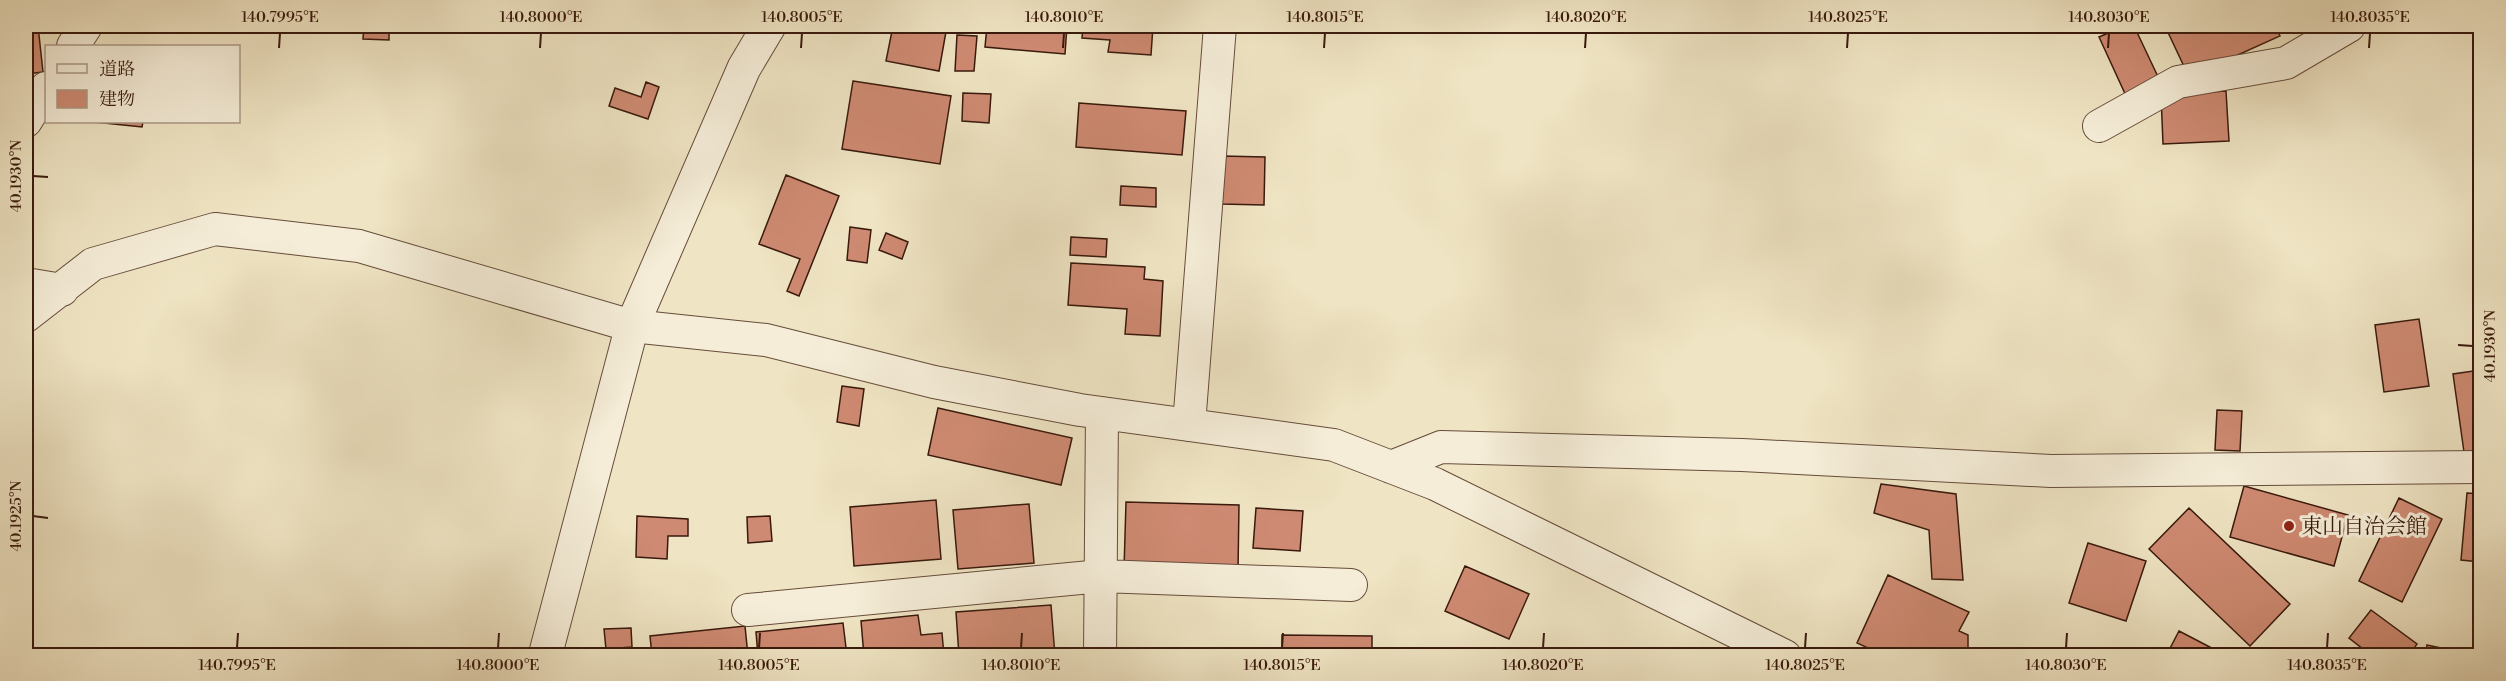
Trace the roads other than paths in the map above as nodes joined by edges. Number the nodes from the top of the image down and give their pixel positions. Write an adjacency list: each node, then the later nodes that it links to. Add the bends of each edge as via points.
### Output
1 (86, 26): 5 (street)
2 (769, 26): 12 (street, via 744,68)
3 (1220, 26): 14 (street)
4 (2349, 26): 8 (street, via 2286,63 2178,82)
5 (73, 45)
6 (45, 90): 7 (street)
7 (26, 121)
8 (2099, 126)
9 (26, 284): 10 (street)
10 (62, 290): 11 (street); 12 (street, via 93,264 215,229 359,246)
11 (26, 316)
12 (632, 326): 13 (street, via 766,340 934,382); 20 (street)
13 (1102, 413): 14 (street); 17 (street)
14 (1189, 425): 15 (street, via 1334,445)
15 (1391, 467): 16 (street, via 1441,447 1742,455 2051,471); 22 (street, via 1550,538)
16 (2481, 467)
17 (1101, 576): 18 (street); 19 (street); 21 (street)
18 (1351, 585)
19 (748, 610)
20 (545, 656)
21 (1100, 656)
22 (1785, 656)

